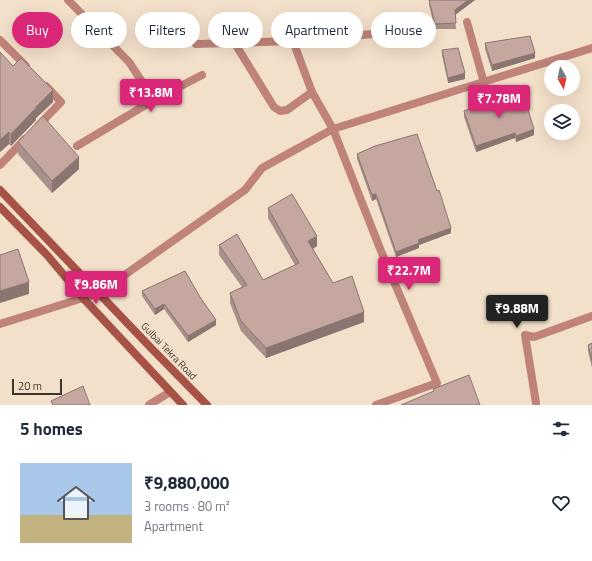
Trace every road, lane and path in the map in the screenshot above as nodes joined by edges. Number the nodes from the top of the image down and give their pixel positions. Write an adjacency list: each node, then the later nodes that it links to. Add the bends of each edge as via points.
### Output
1 (68, 0): 10 (street, via 129,62)
2 (467, 22): 8 (street)
3 (0, 40): 13 (street, via 61,102)
4 (238, 48): 9 (street, via 274,107 280,111 286,110)
5 (296, 48): 9 (street)
6 (592, 48): 8 (street)
7 (202, 75): 10 (street)
8 (484, 83): 11 (street)
9 (312, 92): 11 (street)
10 (154, 100): 12 (street)
11 (334, 129): 16 (street, via 262,168 245,190); 25 (street, via 381,252 437,383)
12 (77, 146)
13 (0, 165)
14 (0, 190): 16 (main road, Gulbai Tekra Road)
15 (0, 207): 17 (main road, via 47,255)
16 (99, 293): 17 (street); 24 (main road, Gulbai Tekra Road)
17 (83, 298): 19 (street); 20 (main road)
18 (592, 316): 21 (street, via 534,337 525,334)
19 (0, 324)
20 (170, 392): 22 (street); 23 (main road)
21 (536, 403)
22 (149, 405)
23 (183, 405)
24 (207, 405)
25 (376, 405)

